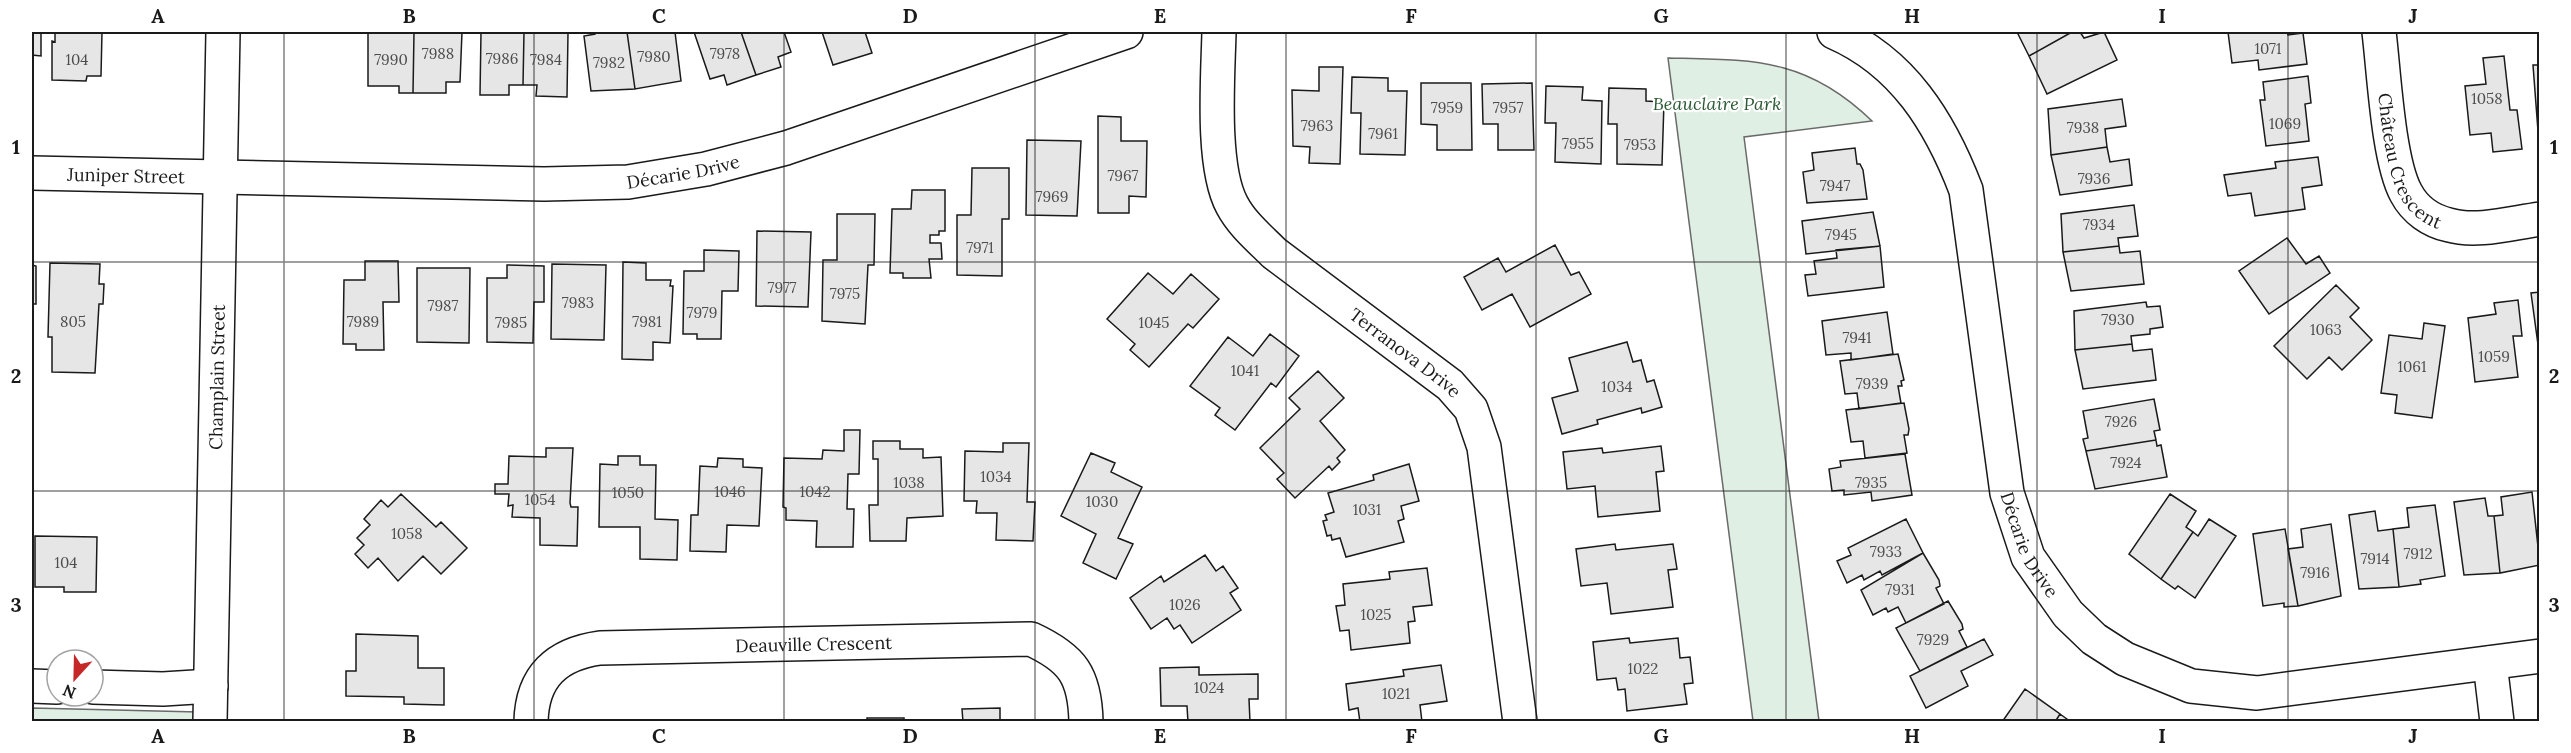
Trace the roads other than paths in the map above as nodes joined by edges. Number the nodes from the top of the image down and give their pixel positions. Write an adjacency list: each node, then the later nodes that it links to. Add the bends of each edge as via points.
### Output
1 (223, 32): 7 (street, Champlain Street)
2 (1126, 32): 7 (street, Décarie Drive, via 786,148 706,169 628,182 544,184)
3 (1219, 32): 16 (street, Terranova Drive, via 1219,147 1231,204 1274,253 1450,385 1471,409 1484,447)
4 (1834, 32): 10 (street, Décarie Drive, via 1854,41 1891,69 1925,106 1949,146 1966,190 2007,493 2028,557 2068,614 2094,639 2125,659 2191,686 2224,692 2257,693)
5 (2379, 32): 8 (street, Château Crescent, via 2396,165 2406,194 2424,215 2449,226 2475,228)
6 (32, 173): 7 (street, Juniper Street)
7 (221, 177): 11 (street, Champlain Street)
8 (2540, 219)
9 (2540, 656): 10 (street, Décarie Drive)
10 (2490, 663): 17 (street)
11 (211, 686): 12 (street); 13 (street, Champlain Street)
12 (105, 687)
13 (210, 722)
14 (531, 722): 15 (street, Deauville Crescent, via 538,687 554,663 577,651 1031,639 1070,663 1086,698)
15 (1086, 722)
16 (1520, 722)
17 (2497, 722)

